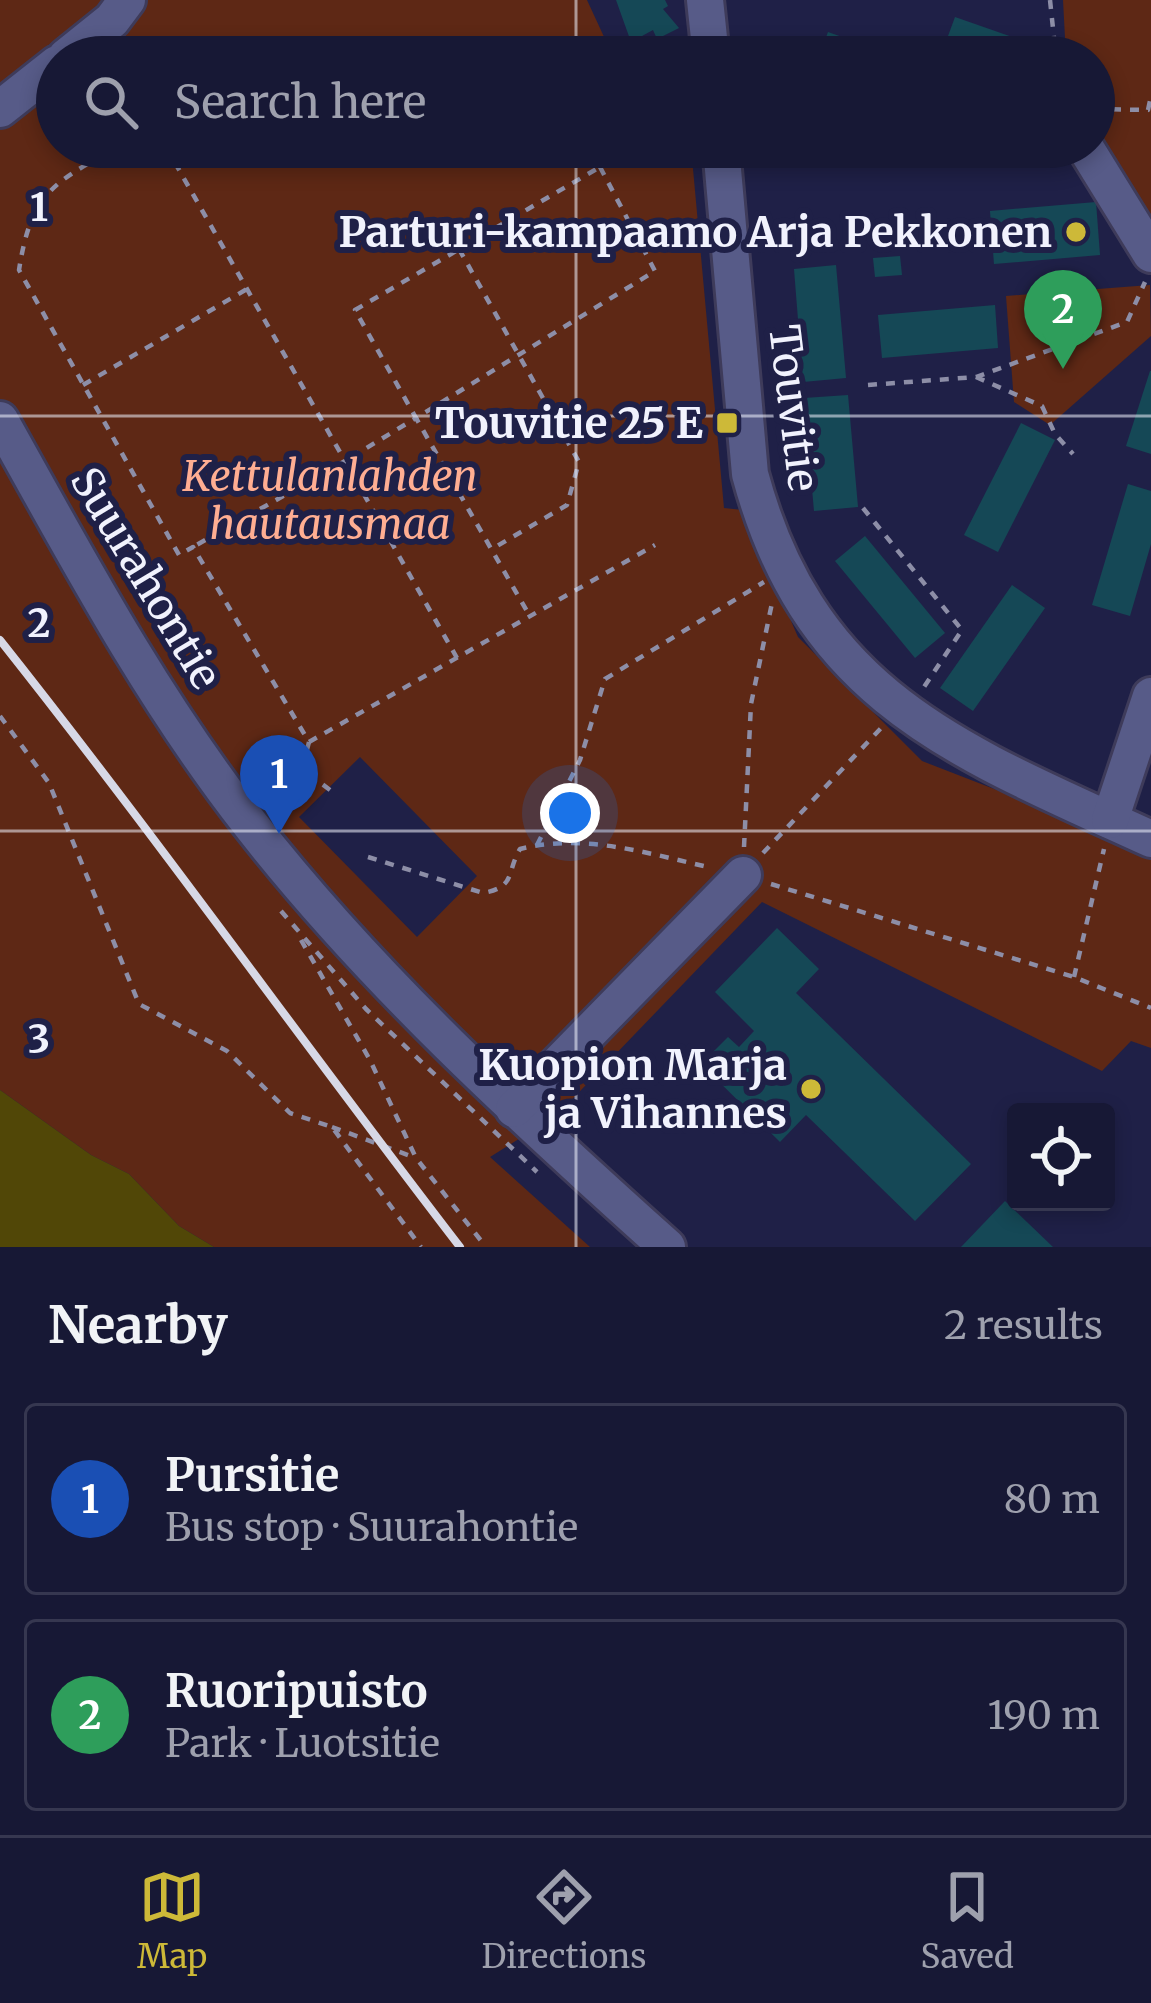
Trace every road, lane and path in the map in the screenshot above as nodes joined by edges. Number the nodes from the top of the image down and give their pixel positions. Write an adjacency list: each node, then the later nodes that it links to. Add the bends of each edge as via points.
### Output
1 (127, 0): 4 (street)
2 (704, 0): 5 (street)
3 (1050, 0): 6 (path)
4 (92, 36)
5 (708, 36)
6 (1054, 36)
7 (36, 81): 9 (street)
8 (1151, 97): 10 (path, via 1148,110)
9 (0, 109)
10 (1115, 109)
11 (80, 168): 23 (path, via 61,178 26,222 19,270)
12 (178, 168): 20 (path)
13 (598, 168): 17 (path)
14 (601, 168): 21 (path, via 656,272)
15 (723, 168): 33 (street, Touvitie, via 750,475)
16 (1098, 168): 18 (street)
17 (459, 249): 21 (path); 25 (path, via 355,310)
18 (1151, 254)
19 (1151, 269): 22 (path, via 1127,322)
20 (247, 289): 23 (path); 28 (path)
21 (521, 354): 25 (path); 32 (path, via 579,462 567,505)
22 (976, 377): 24 (path); 27 (path, via 1042,406)
23 (83, 385): 31 (path, via 178,555)
24 (868, 385)
25 (416, 418): 28 (path); 32 (path)
26 (0, 420): 47 (street, Suurahontie, via 121,636 247,821 322,913)
27 (1073, 454)
28 (345, 461): 31 (path); 35 (path)
29 (862, 508): 37 (path, via 962,630)
30 (655, 545): 34 (path)
31 (193, 548): 39 (path)
32 (493, 549): 34 (path)
33 (784, 569): 37 (street, Touvitie, via 841,658); 43 (path, via 605,679 580,760); 44 (path, via 751,704)
34 (529, 615): 35 (path)
35 (457, 658): 39 (path)
36 (1151, 696): 41 (street)
37 (906, 705): 41 (street, Touvitie, via 969,753); 44 (path)
38 (0, 716): 48 (path, via 50,783 139,1004 227,1051 290,1113)
39 (309, 742): 40 (path, via 302,770)
40 (330, 790)
41 (1110, 820): 42 (street, Touvitie); 46 (path)
42 (1151, 839)
43 (537, 845)
44 (742, 875): 47 (street)
45 (296, 931): 49 (path)
46 (1074, 977)
47 (514, 1109): 52 (street, Suurahontie)
48 (332, 1127): 49 (path); 50 (path)
49 (416, 1158): 51 (path)
50 (422, 1247)
51 (486, 1247)
52 (667, 1247)

